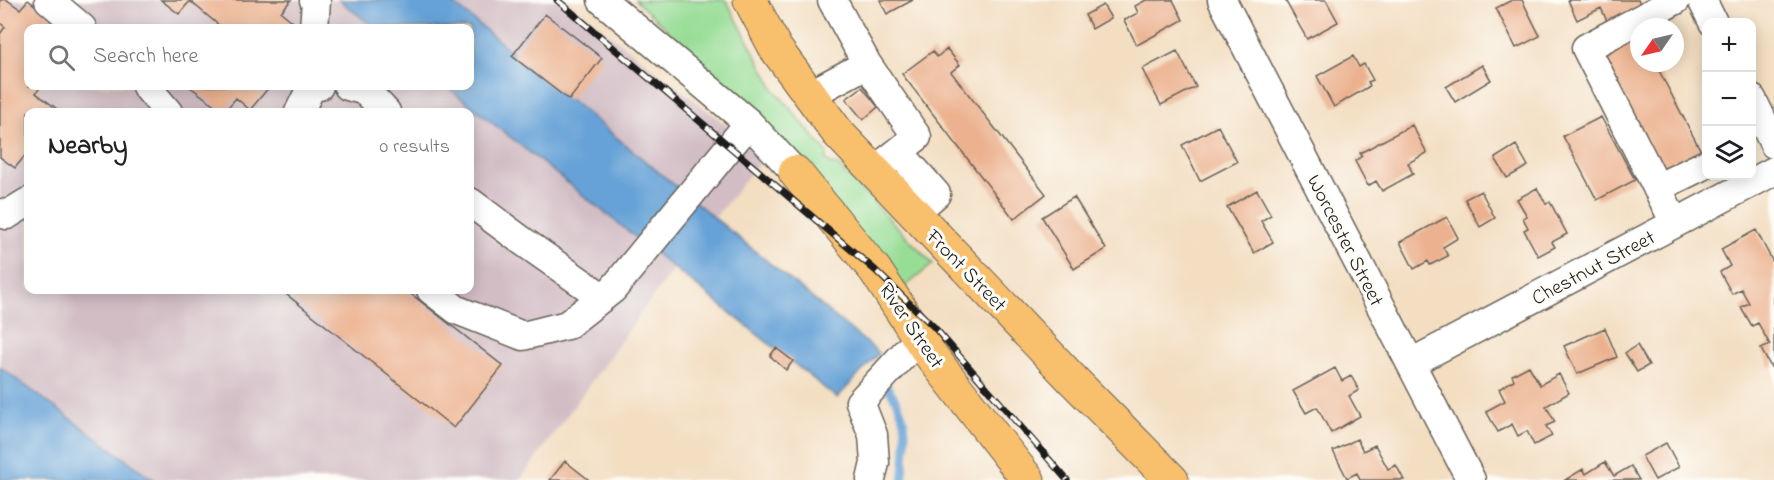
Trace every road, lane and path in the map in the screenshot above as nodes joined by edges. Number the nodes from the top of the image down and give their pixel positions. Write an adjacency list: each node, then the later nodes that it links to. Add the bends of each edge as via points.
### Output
1 (49, 0): 10 (street)
2 (314, 0): 11 (street)
3 (602, 0): 21 (street)
4 (750, 0): 16 (main road, Front Street, via 776,49)
5 (832, 0): 12 (street)
6 (1222, 0): 36 (street, Worcester Street)
7 (1676, 0): 28 (street, via 1586,48)
8 (1702, 0): 9 (street)
9 (1711, 18)
10 (77, 24)
11 (314, 24)
12 (867, 64): 16 (street); 23 (street, via 917,137)
13 (149, 90): 18 (street)
14 (312, 90): 19 (street)
15 (362, 90): 20 (street)
16 (808, 95): 23 (main road, Front Street, via 838,133)
17 (1756, 107): 22 (street)
18 (165, 108)
19 (301, 108)
20 (382, 108)
21 (749, 123): 26 (street); 34 (street, via 643,255)
22 (1774, 144)
23 (886, 161): 39 (main road, Front Street, via 914,214)
24 (1702, 166): 28 (street)
25 (1774, 171): 27 (street, Chestnut Street)
26 (795, 172): 35 (main road, River Street, via 875,270)
27 (1729, 184): 32 (street, Chestnut Street)
28 (1657, 188): 32 (street)
29 (24, 204): 31 (street, via 7,215)
30 (474, 205): 34 (street)
31 (0, 213)
32 (1675, 223): 36 (street, Chestnut Street)
33 (436, 294): 34 (street, via 457,310 523,336 567,325)
34 (602, 297)
35 (919, 338): 37 (street, via 860,402 873,435 875,463); 38 (main road, River Street)
36 (1412, 363): 40 (street, Worcester Street)
37 (871, 480)
38 (1028, 480)
39 (1172, 480)
40 (1471, 480)

